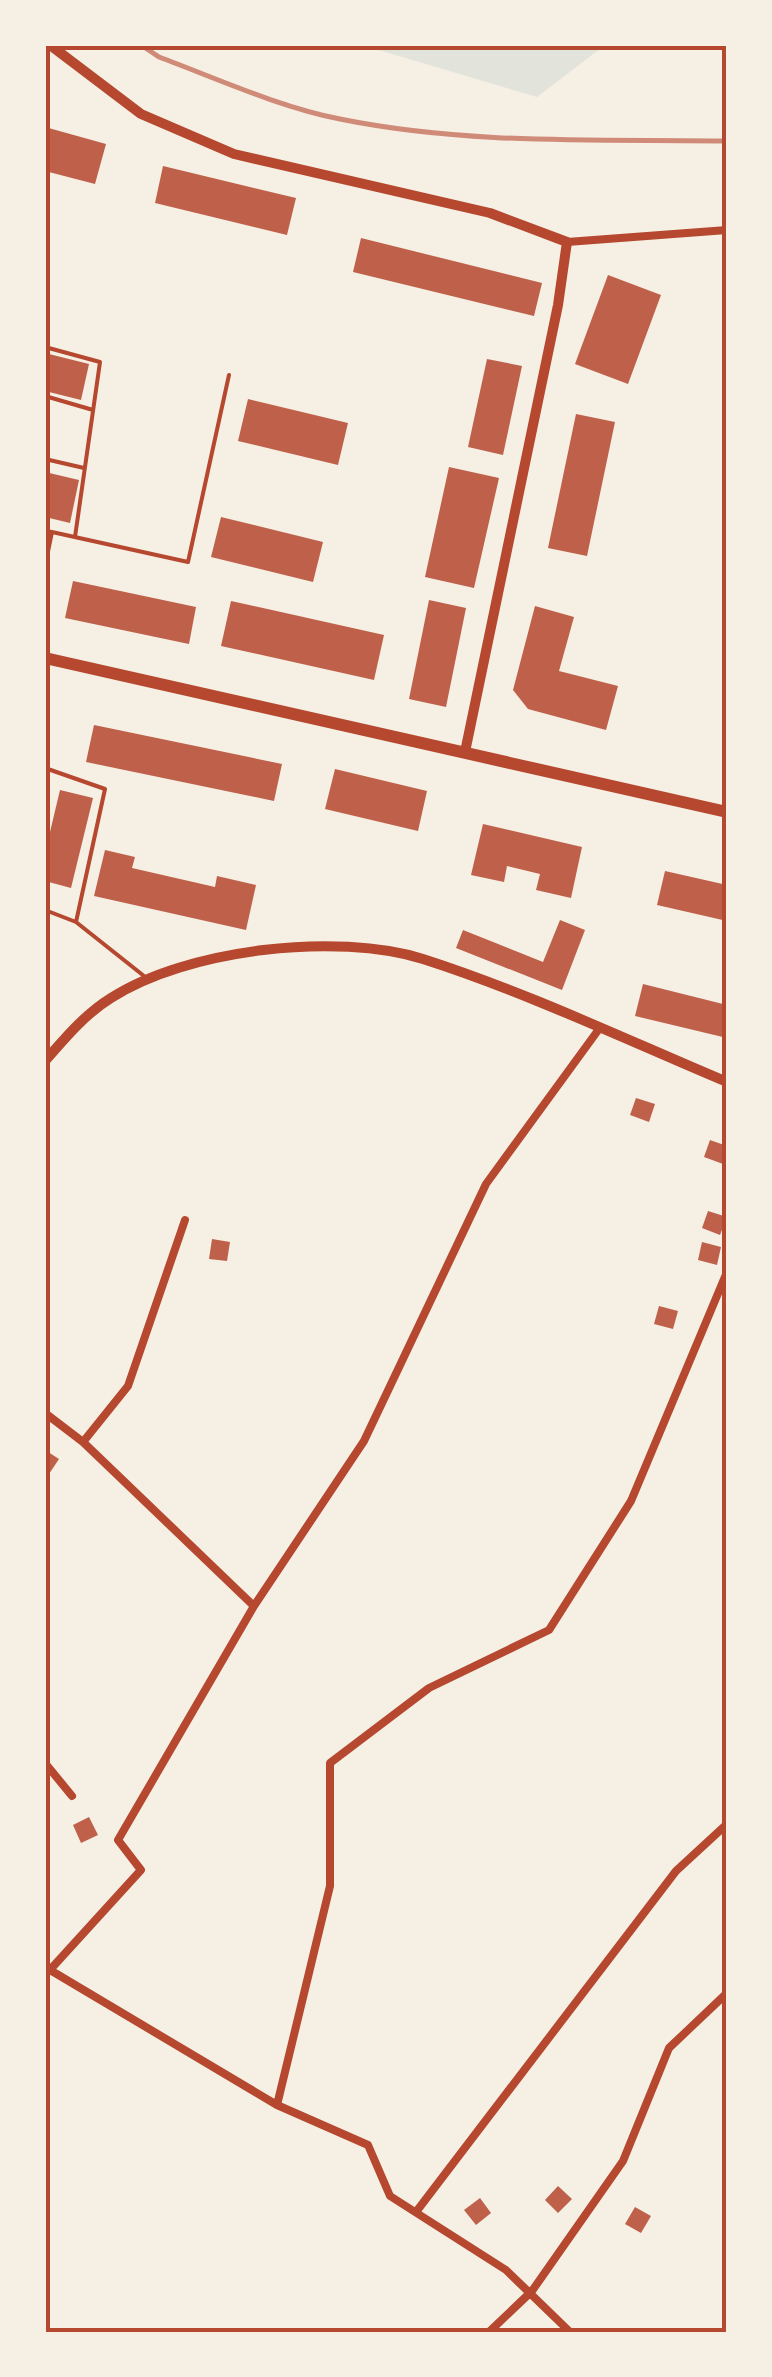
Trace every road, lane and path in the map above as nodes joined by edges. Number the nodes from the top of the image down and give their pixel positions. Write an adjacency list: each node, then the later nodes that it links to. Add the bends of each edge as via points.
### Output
1 (50, 45): 3 (street, via 141,114 234,154 490,212)
2 (727, 230): 3 (street)
3 (566, 242): 15 (street)
4 (45, 347): 7 (lane, via 100,362)
5 (229, 375): 12 (lane, via 188,562)
6 (45, 396): 7 (lane)
7 (93, 410): 9 (lane)
8 (45, 459): 9 (lane)
9 (85, 468): 12 (lane)
10 (45, 531): 11 (lane)
11 (52, 532): 12 (lane); 13 (lane)
12 (75, 537)
13 (45, 566)
14 (45, 658): 15 (main road)
15 (465, 752): 17 (main road)
16 (45, 768): 19 (lane, via 105,789)
17 (727, 812)
18 (45, 910): 19 (lane)
19 (76, 922): 20 (lane)
20 (148, 979): 21 (street, via 285,947 354,949 420,958); 22 (street, via 110,998)
21 (599, 1029): 23 (street); 28 (street, via 486,1184 364,1441)
22 (45, 1060)
23 (727, 1082)
24 (184, 1220): 27 (street, via 128,1386)
25 (727, 1272): 34 (street, via 631,1501 549,1630 430,1688 330,1763 330,1886)
26 (45, 1413): 27 (street)
27 (83, 1442): 28 (street)
28 (254, 1606): 32 (street, via 118,1840 141,1870)
29 (45, 1763): 30 (street)
30 (72, 1796)
31 (727, 1824): 35 (street, via 676,1871)
32 (47, 1969): 34 (street)
33 (727, 1993): 36 (street, via 669,2048 623,2161)
34 (277, 2105): 35 (street, via 368,2145 390,2196)
35 (416, 2212): 36 (street)
36 (532, 2291): 37 (street); 38 (street)
37 (489, 2332)
38 (570, 2332)

